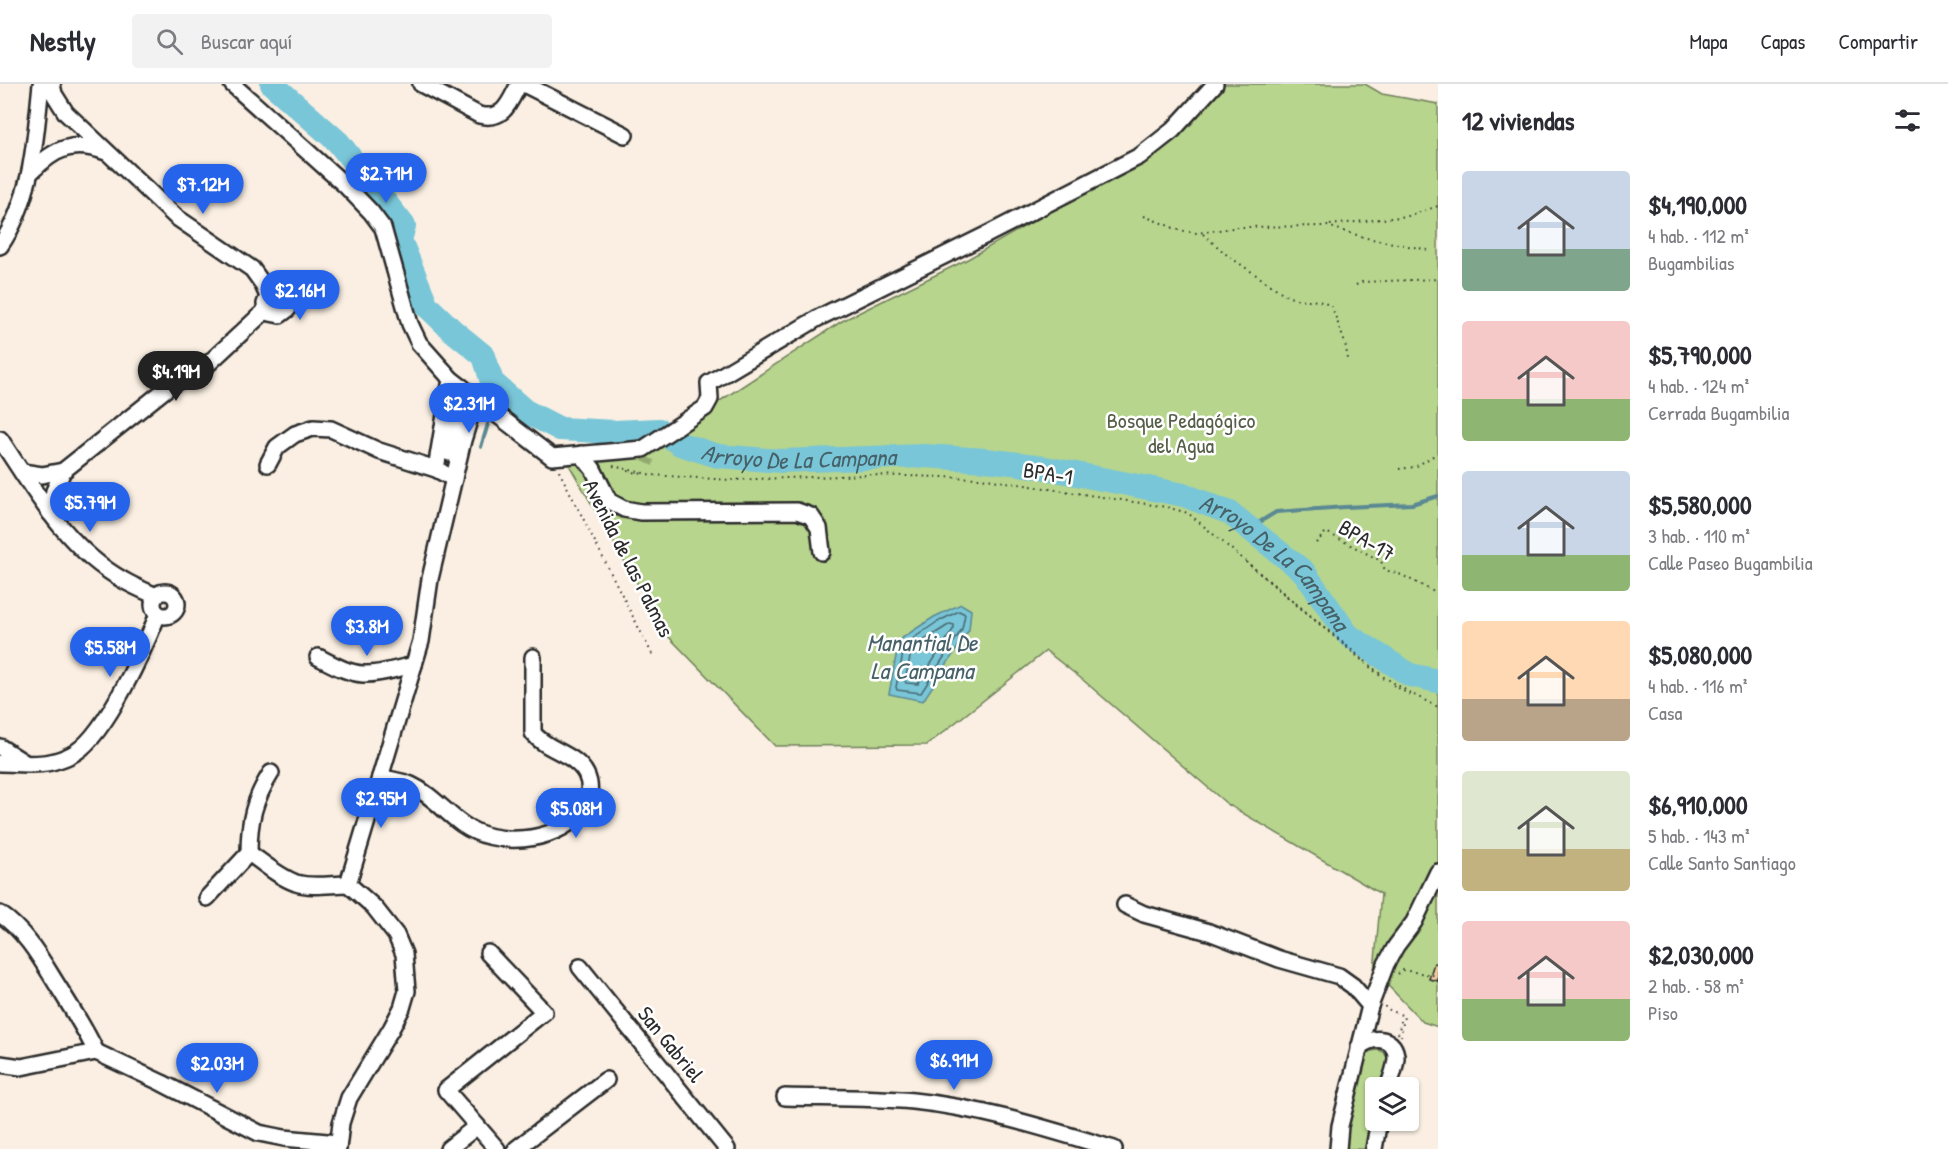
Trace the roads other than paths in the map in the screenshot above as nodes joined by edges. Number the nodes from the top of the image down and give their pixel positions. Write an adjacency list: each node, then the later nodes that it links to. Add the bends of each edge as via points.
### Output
1 (41, 84): 10 (street)
2 (52, 84): 9 (street, via 66,113)
3 (231, 84): 12 (street, via 346,186 377,220 383,228 419,343)
4 (421, 84): 5 (street, via 489,118 506,108)
5 (519, 84)
6 (525, 84): 8 (street)
7 (1215, 84): 15 (street, via 1173,130 1140,156 818,318 709,383 710,399 705,408 643,449)
8 (625, 135)
9 (108, 153): 10 (street, via 82,146 64,148); 17 (street, via 176,217 252,269 262,283 267,302 208,364 171,386)
10 (31, 172): 11 (street, via 19,212)
11 (0, 246)
12 (456, 383): 13 (street); 19 (street)
13 (480, 402): 15 (street, via 552,457); 19 (street)
14 (0, 439): 18 (street)
15 (585, 459): 21 (street, via 609,501 624,509 797,511 811,516 819,528)
16 (268, 464): 19 (street, via 277,447 295,434 313,428 331,429)
17 (63, 471): 18 (street, via 42,475); 20 (street)
18 (22, 472): 20 (street)
19 (444, 474): 26 (street, via 422,641)
20 (50, 513): 22 (street, via 92,558 121,579)
21 (822, 552)
22 (156, 596): 23 (street, via 153,605); 23 (street, via 165,592 177,601 172,614)
23 (158, 614): 29 (street, via 136,666 97,730 78,751 66,757)
24 (318, 657): 26 (street, via 362,674)
25 (533, 657): 31 (street, via 532,733 540,742 576,762 586,775 590,791 585,809 571,823 529,838 484,835 464,826 425,793)
26 (414, 665): 31 (street)
27 (0, 747): 29 (street)
28 (0, 763): 29 (street)
29 (25, 763)
30 (271, 773): 32 (street, via 252,809)
31 (380, 777): 34 (street)
32 (249, 853): 34 (street, via 296,883); 35 (street)
33 (1438, 872): 40 (street, via 1414,922 1386,964)
34 (348, 884): 49 (street, via 396,935 404,954 407,991 391,1029 350,1098)
35 (207, 898)
36 (1125, 905): 40 (street, via 1339,976)
37 (0, 914): 42 (street, via 29,940)
38 (488, 953): 47 (street, via 544,1012 446,1090)
39 (580, 967): 53 (street, San Gabriel)
40 (1370, 1006): 41 (street)
41 (1359, 1047): 44 (street, via 1368,1040 1386,1041 1396,1057); 55 (street)
42 (96, 1052): 43 (street, via 21,1067); 49 (street, via 259,1133)
43 (0, 1064)
44 (1391, 1077)
45 (606, 1080): 52 (street)
46 (784, 1097): 54 (street, via 912,1101 969,1109)
47 (477, 1126): 50 (street); 51 (street)
48 (1377, 1131): 56 (street)
49 (338, 1146)
50 (448, 1149)
51 (497, 1149)
52 (516, 1149)
53 (727, 1149)
54 (1114, 1149)
55 (1338, 1149)
56 (1374, 1149)

